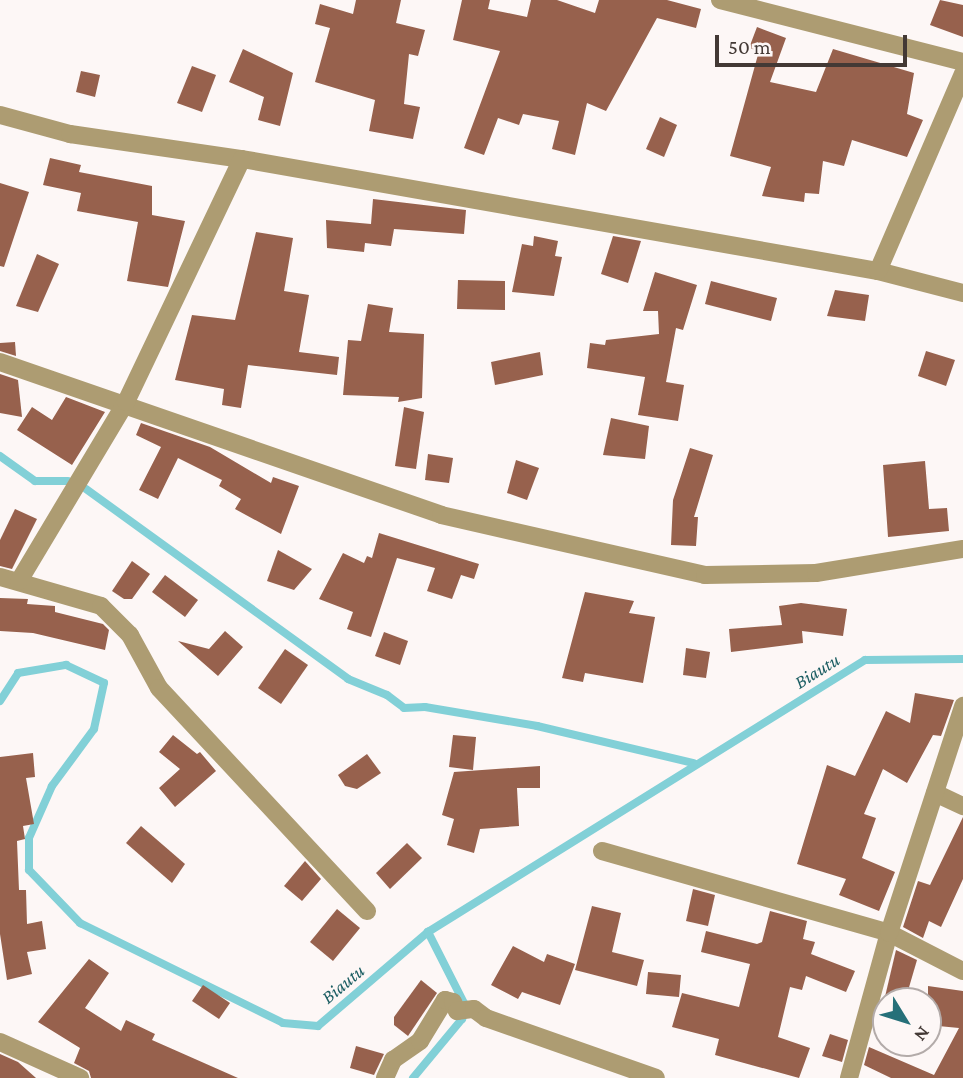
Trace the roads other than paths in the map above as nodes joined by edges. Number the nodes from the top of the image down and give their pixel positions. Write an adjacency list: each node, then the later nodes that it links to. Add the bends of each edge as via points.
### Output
1 (720, 0): 2 (street)
2 (963, 62)
3 (963, 74): 6 (street)
4 (0, 115): 5 (street, via 69,134)
5 (242, 159): 6 (street); 9 (street)
6 (878, 271): 7 (street)
7 (963, 293)
8 (0, 362): 9 (street)
9 (125, 402): 10 (street, via 441,515 705,575 817,573); 12 (street)
10 (963, 549)
11 (0, 577): 12 (street)
12 (19, 581): 17 (street, via 101,606 130,635 159,688)
13 (963, 706): 14 (street)
14 (935, 793): 15 (street); 18 (street)
15 (963, 806)
16 (602, 851): 18 (street)
17 (367, 911)
18 (889, 933): 19 (street); 24 (street)
19 (963, 971)
20 (0, 1042): 21 (street)
21 (80, 1078)
22 (385, 1078): 23 (street, via 393,1060 420,1041 445,1000)
23 (656, 1078)
24 (849, 1078)

